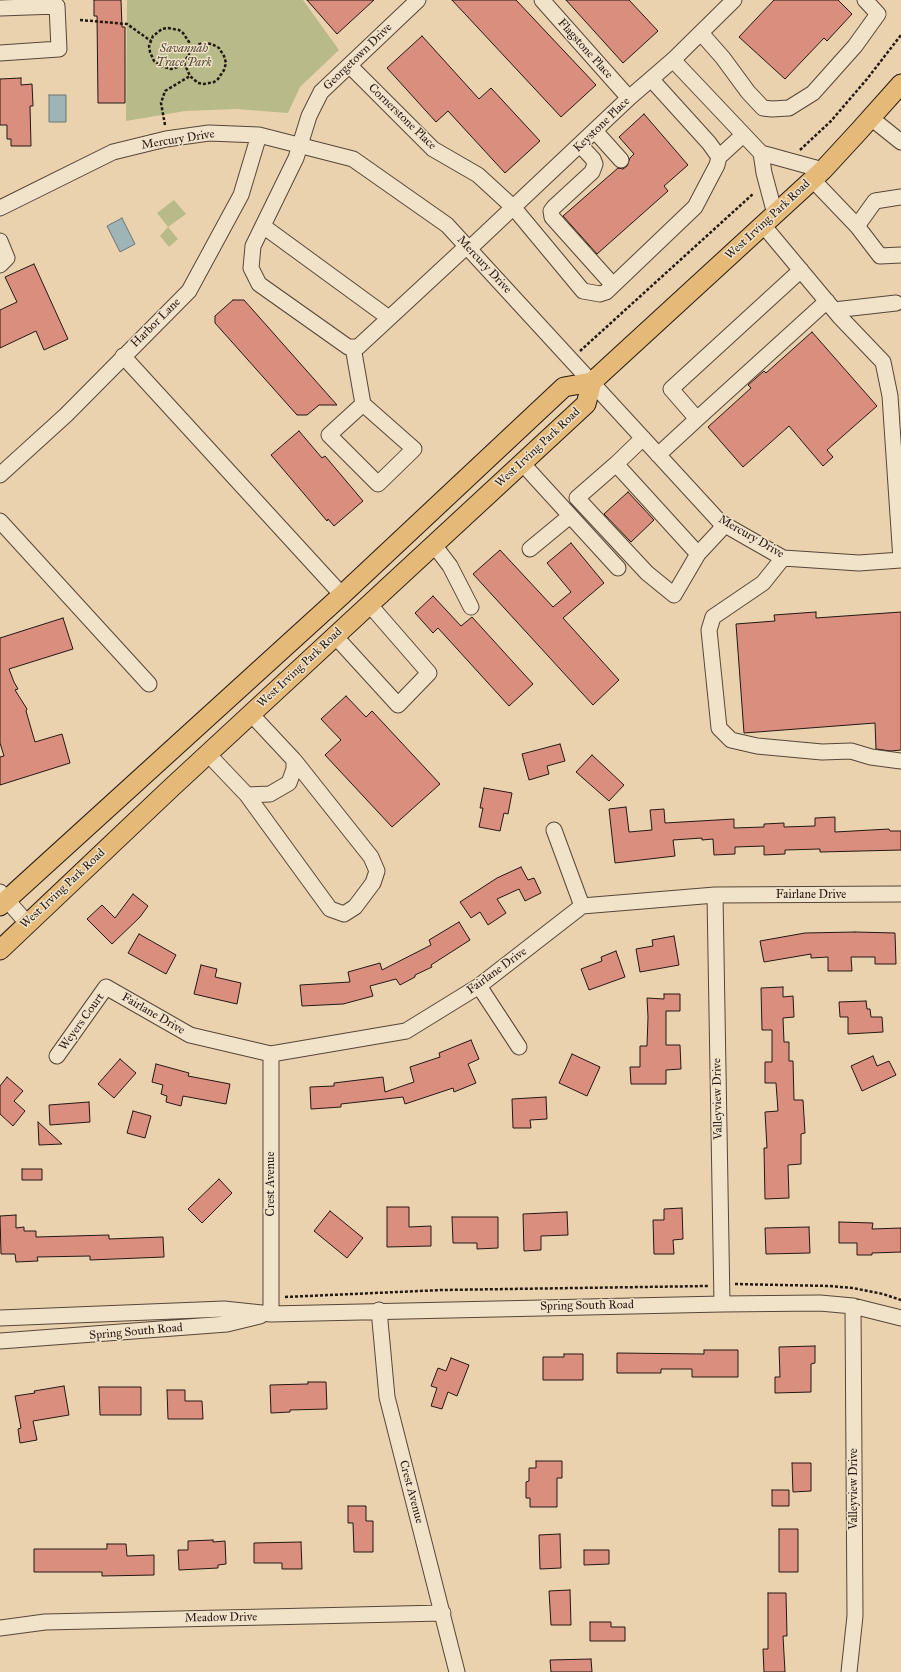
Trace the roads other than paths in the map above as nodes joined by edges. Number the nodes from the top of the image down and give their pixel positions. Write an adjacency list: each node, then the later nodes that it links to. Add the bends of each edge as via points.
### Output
1 (418, 0): 9 (street, Georgetown Drive)
2 (542, 0): 12 (street, Flagstone Place)
3 (734, 0): 6 (street, Keystone Place)
4 (865, 0): 6 (street, via 878,14 855,46 813,93 788,108 763,108)
5 (0, 8): 7 (street, via 57,6 59,49)
6 (701, 33): 8 (street, Keystone Place)
7 (0, 53)
8 (673, 60): 10 (street, Keystone Place); 16 (street)
9 (350, 66): 18 (street, Georgetown Drive, via 321,92 309,116); 26 (street, Cornerstone Place, via 433,149 478,175)
10 (651, 79): 12 (street, Keystone Place); 21 (street, via 709,143)
11 (901, 84): 13 (main road, West Irving Park Road)
12 (629, 98): 14 (street, Keystone Place)
13 (871, 118): 17 (street); 23 (main road, West Irving Park Road)
14 (595, 131): 19 (street, Keystone Place); 22 (street)
15 (259, 135): 18 (street, Mercury Drive); 25 (street, Mercury Drive, via 209,133 166,139 113,152); 40 (street, Harbor Lane, via 241,194 189,291)
16 (743, 135): 20 (street); 21 (street)
17 (901, 142)
18 (301, 144): 28 (street, Georgetown Drive); 31 (street, Mercury Drive, via 353,159 447,226)
19 (580, 145): 26 (street, Keystone Place); 35 (street, via 593,159 595,164 592,172 554,207 551,211 552,217)
20 (761, 153): 23 (street, via 790,160); 27 (street)
21 (719, 158): 35 (street, via 695,208)
22 (621, 160)
23 (817, 174): 27 (main road, West Irving Park Road); 29 (street)
24 (901, 197): 29 (street, via 875,201)
25 (1, 203)
26 (514, 208): 31 (street, Keystone Place); 35 (street, Cornerstone Place, via 584,291 600,294 606,292)
27 (769, 219): 34 (street); 41 (main road, West Irving Park Road)
28 (263, 226): 38 (street); 39 (street, Georgetown Drive, via 253,246 251,268 259,284 348,347)
29 (857, 226): 32 (street, via 880,256)
30 (0, 241): 33 (street, via 7,258)
31 (468, 248): 38 (street, Keystone Place); 41 (street, Mercury Drive)
32 (901, 255)
33 (0, 265)
34 (801, 270): 37 (street); 43 (street, via 671,389)
35 (612, 284)
36 (896, 303): 37 (street)
37 (831, 306): 43 (street); 56 (street, via 883,362 890,396)
38 (389, 318): 39 (street, Keystone Place, via 358,347)
39 (353, 347): 42 (street)
40 (123, 356): 48 (street, Harbor Lane, via 66,415); 58 (street)
41 (592, 382): 44 (street, Mercury Drive); 46 (main road, West Irving Park Road, via 586,404); 58 (main road, West Irving Park Road, via 564,386)
42 (363, 404): 42 (street, via 329,435 378,484 414,449)
43 (697, 419): 45 (street)
44 (643, 438): 45 (street, Mercury Drive); 47 (street)
45 (658, 455): 51 (street, Mercury Drive)
46 (522, 464): 49 (street); 52 (main road, West Irving Park Road)
47 (616, 464): 54 (street); 54 (street, via 577,498 647,573 674,595)
48 (0, 475)
49 (570, 516): 53 (street); 57 (street)
50 (0, 521): 62 (street)
51 (725, 525): 54 (street); 55 (street, Mercury Drive)
52 (434, 545): 59 (main road, West Irving Park Road); 60 (street, via 450,566)
53 (530, 549)
54 (698, 554)
55 (783, 558): 56 (street, Mercury Drive, via 859,563); 66 (street, via 763,583 713,617 709,630 719,728 731,740 757,746 822,752 851,751)
56 (901, 560)
57 (618, 568)
58 (342, 595): 71 (main road, West Irving Park Road)
59 (369, 604): 61 (main road, West Irving Park Road); 61 (street, via 429,673 398,705)
60 (471, 607)
61 (335, 636): 63 (main road, West Irving Park Road)
62 (149, 684)
63 (251, 714): 64 (main road, West Irving Park Road); 65 (street)
64 (208, 754): 67 (street); 73 (main road, West Irving Park Road)
65 (294, 760): 67 (street, via 289,783 270,794); 67 (street, via 371,857 377,871 373,883 355,907 344,914 330,909)
66 (901, 762)
67 (248, 795)
68 (554, 830): 72 (street)
69 (901, 894): 70 (street, Fairlane Drive)
70 (715, 895): 72 (street, Fairlane Drive); 80 (street, Valleyview Drive)
71 (2, 899): 73 (street)
72 (582, 906): 75 (street, Fairlane Drive)
73 (27, 923): 74 (main road, West Irving Park Road)
74 (0, 950)
75 (478, 986): 77 (street); 78 (street, Fairlane Drive, via 406,1030)
76 (106, 987): 78 (street, Fairlane Drive, via 190,1035); 79 (street, Weyers Court)
77 (520, 1047)
78 (271, 1054): 83 (street, Crest Avenue)
79 (57, 1056)
80 (722, 1304): 81 (street, Spring South Road, via 820,1303); 82 (street, Spring South Road)
81 (853, 1306): 85 (street, Spring South Road); 90 (street, Valleyview Drive, via 855,1616)
82 (379, 1310): 83 (street, Spring South Road); 87 (street, Crest Avenue, via 387,1398)
83 (271, 1314): 84 (street, Spring South Road, via 224,1309); 86 (street, Spring South Road, via 228,1324)
84 (0, 1318)
85 (901, 1318)
86 (0, 1341)
87 (443, 1613): 88 (street, Meadow Drive, via 45,1622); 89 (street, Crest Avenue)
88 (0, 1628)
89 (457, 1672)
90 (849, 1672)

